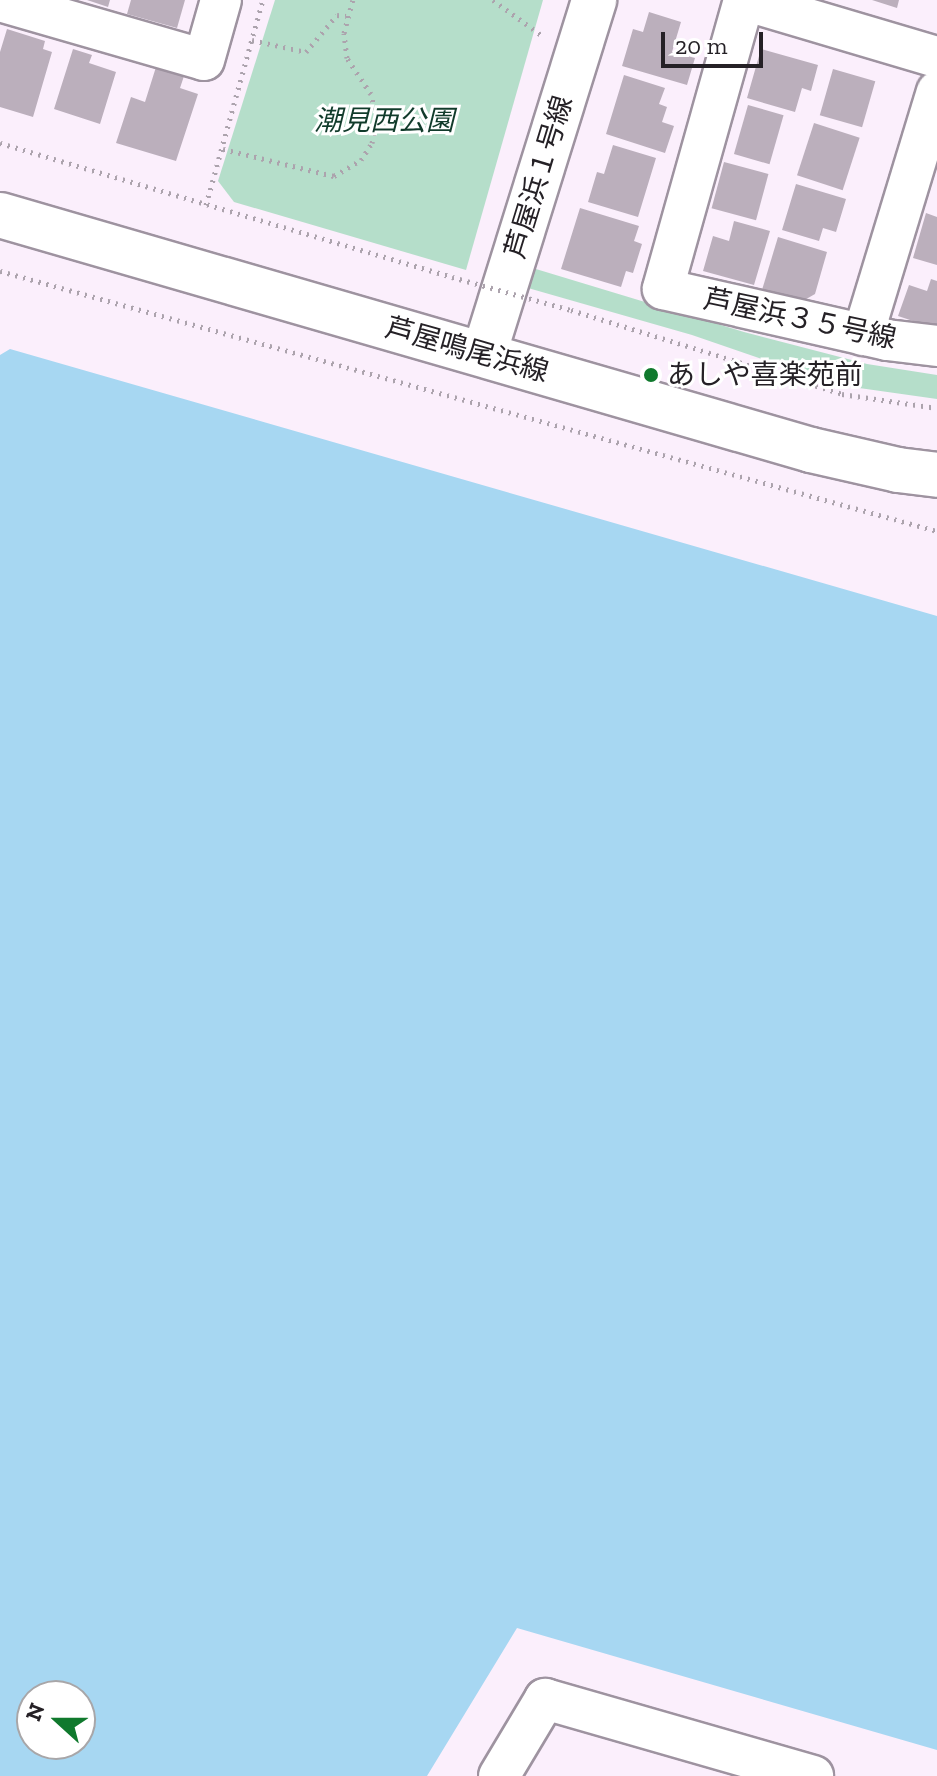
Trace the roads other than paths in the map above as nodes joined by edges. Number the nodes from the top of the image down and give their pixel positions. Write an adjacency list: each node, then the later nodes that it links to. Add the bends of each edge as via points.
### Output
1 (221, 0): 4 (street, via 204,60)
2 (594, 0): 10 (main road, 芦屋浜１号線)
3 (744, 0): 5 (street); 8 (street, 芦屋浜３５号線, via 663,289)
4 (0, 1)
5 (937, 57)
6 (937, 92): 8 (street)
7 (0, 215): 10 (main road, 芦屋鳴尾浜線)
8 (863, 335): 9 (street, 芦屋浜３５号線)
9 (937, 346)
10 (484, 354): 11 (main road, 芦屋鳴尾浜線, via 811,450)
11 (937, 475)
12 (499, 1776): 13 (street, via 545,1699)
13 (813, 1776)

